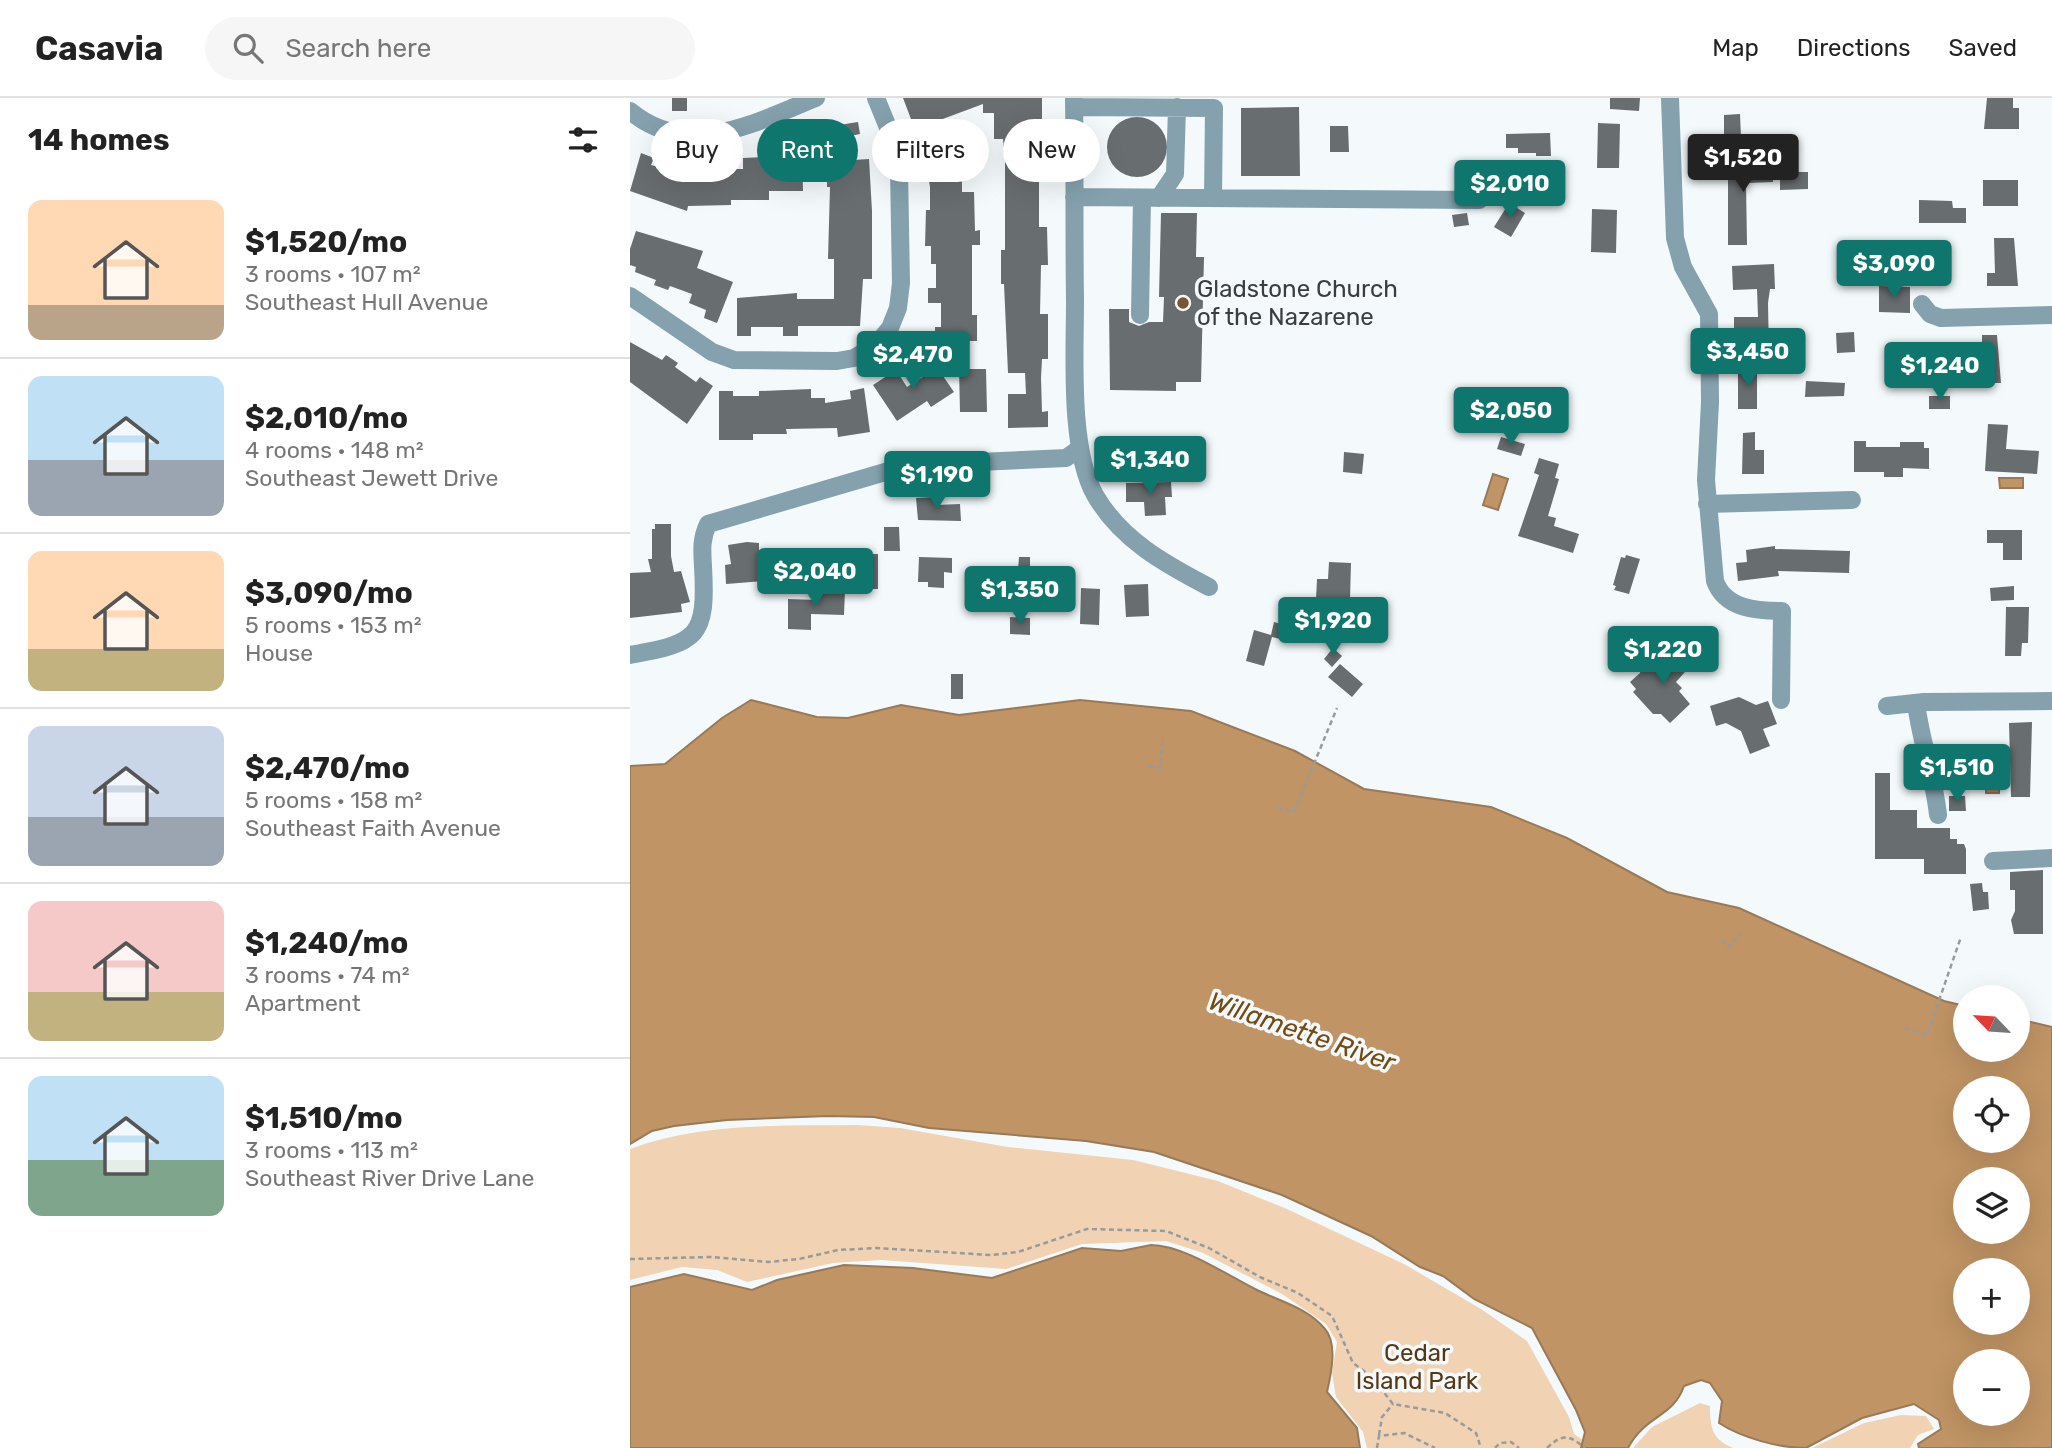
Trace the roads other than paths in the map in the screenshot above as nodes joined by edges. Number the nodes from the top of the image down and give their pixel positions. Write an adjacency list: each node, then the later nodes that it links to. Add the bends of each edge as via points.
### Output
1 (816, 98): 6 (street, via 737,129 706,136 660,130)
2 (876, 98): 11 (street, via 900,169 901,283 890,328 876,345 854,358 837,361 734,360 712,352)
3 (1670, 98): 17 (street, via 1675,238 1683,267 1709,314)
4 (1074, 102): 5 (street); 7 (street)
5 (1177, 107): 8 (street, via 1175,174); 9 (street, via 1214,107)
6 (630, 111)
7 (1074, 197): 8 (street); 15 (street)
8 (1151, 198): 9 (street); 13 (street)
9 (1213, 198): 10 (street)
10 (1479, 200)
11 (630, 296)
12 (1922, 304): 14 (street, via 1941,318)
13 (1140, 315)
14 (2052, 315)
15 (1080, 448): 18 (street, via 1084,473 1112,519 1159,560); 19 (street, via 1066,458 909,466 708,524 701,538 705,600 698,631 684,642)
16 (1852, 500): 17 (street)
17 (1707, 504): 20 (street, via 1720,592 1749,609 1782,611)
18 (1209, 587)
19 (630, 655)
20 (1781, 700)
21 (2052, 701): 22 (street)
22 (1916, 703): 23 (street); 24 (street, via 1921,744 1934,777)
23 (1887, 706)
24 (1938, 816)
25 (2052, 858): 26 (street)
26 (1993, 861)

